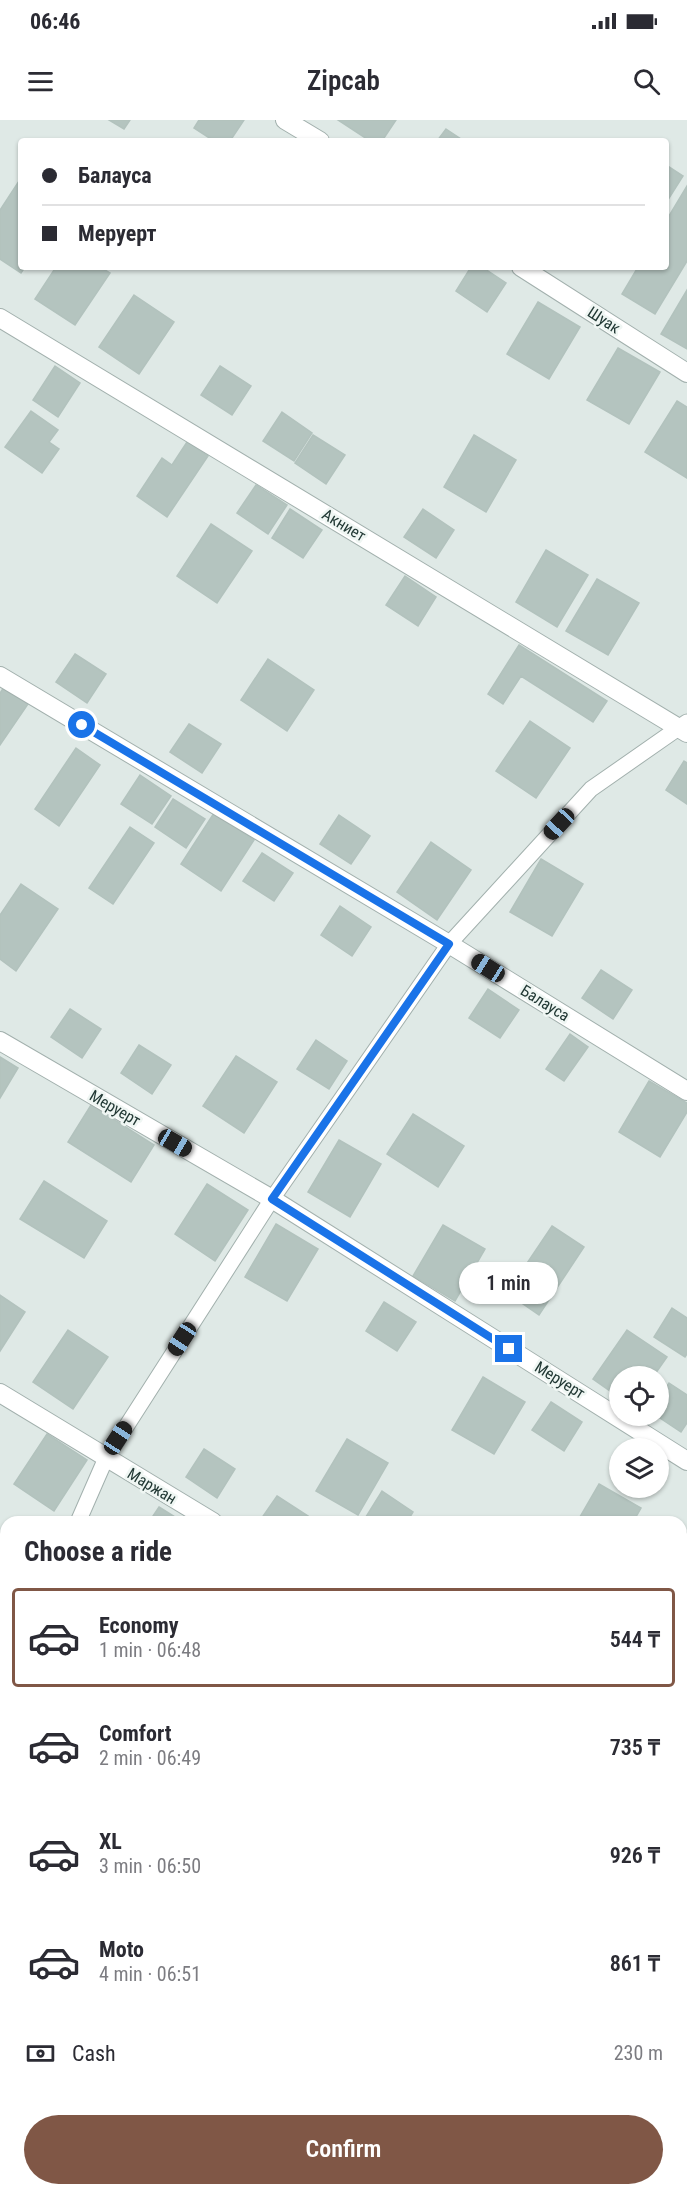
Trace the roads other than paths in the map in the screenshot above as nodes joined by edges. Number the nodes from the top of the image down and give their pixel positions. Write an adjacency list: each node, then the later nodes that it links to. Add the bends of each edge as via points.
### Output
1 (285, 120): 2 (street)
2 (315, 138)
3 (526, 270): 5 (street, Шуак)
4 (0, 318): 7 (street, Акниет)
5 (687, 373)
6 (0, 676): 8 (street, Балауса)
7 (684, 727): 8 (lane, via 591,789)
8 (449, 944): 10 (street, Балауса); 11 (lane)
9 (0, 1041): 11 (street, Меруерт)
10 (687, 1091)
11 (272, 1199): 13 (lane); 14 (street, Меруерт)
12 (0, 1393): 13 (street, Маржан)
13 (106, 1458): 15 (lane); 16 (street, Маржан)
14 (687, 1461)
15 (81, 1516)
16 (203, 1516)

